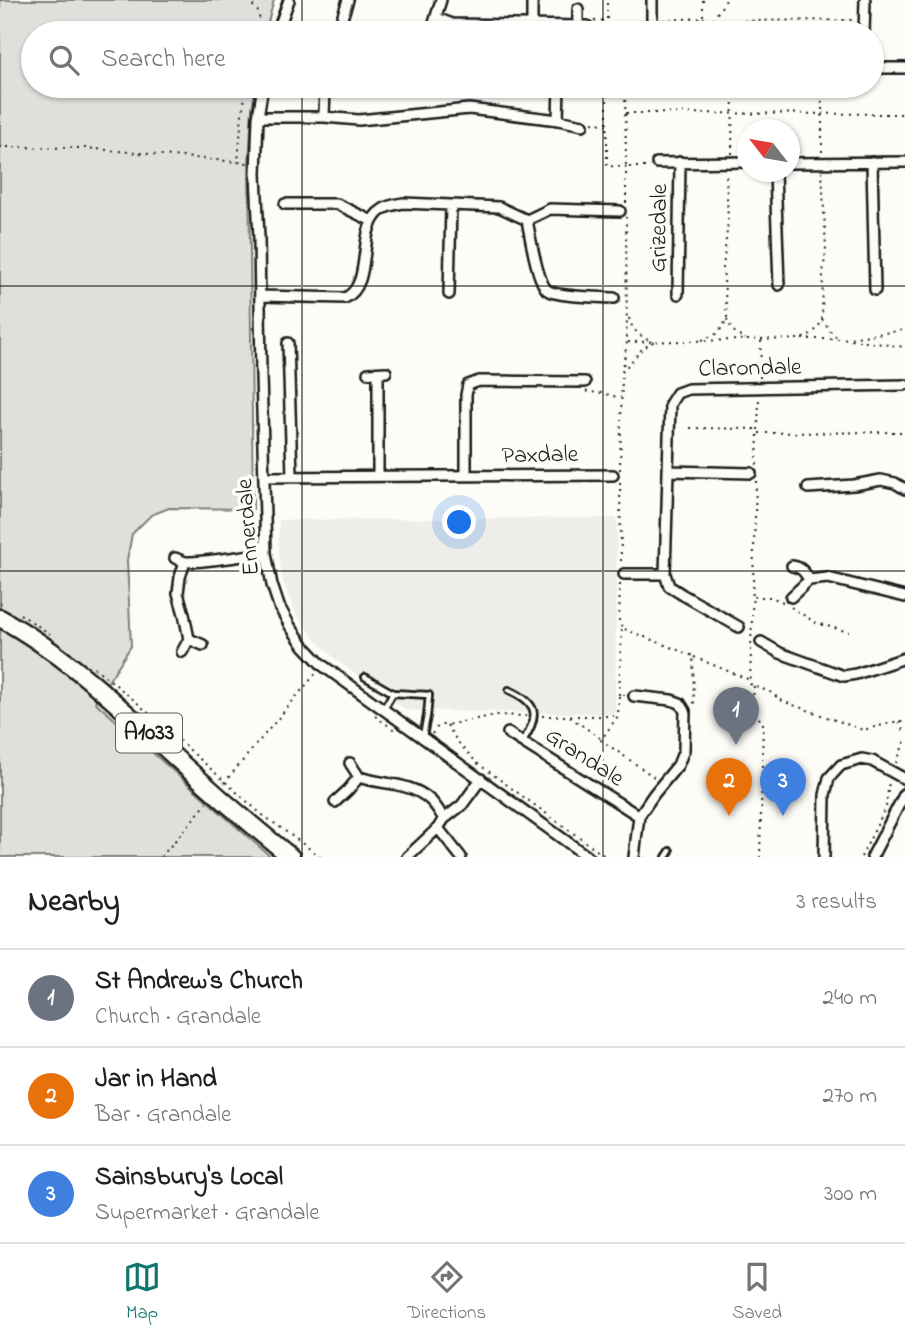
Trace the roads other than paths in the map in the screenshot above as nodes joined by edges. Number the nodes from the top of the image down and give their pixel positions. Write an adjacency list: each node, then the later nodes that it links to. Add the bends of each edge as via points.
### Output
1 (289, 0): 9 (street)
2 (348, 0): 10 (street)
3 (441, 0): 8 (street)
4 (532, 0): 13 (street)
5 (652, 0): 15 (street)
6 (865, 0): 16 (street)
7 (578, 9): 14 (street)
8 (437, 18): 11 (street); 12 (street)
9 (281, 21)
10 (341, 21)
11 (436, 21)
12 (445, 21)
13 (532, 21)
14 (582, 21)
15 (652, 21)
16 (864, 21)
17 (884, 68): 18 (street)
18 (905, 68)
19 (261, 98): 22 (street, Ennerdale)
20 (325, 98): 23 (street)
21 (559, 98): 24 (street)
22 (258, 117): 23 (street); 42 (street, Ennerdale)
23 (324, 117): 24 (street, via 359,120 469,109)
24 (558, 120): 25 (street)
25 (583, 125)
26 (680, 162): 27 (street, Grizedale); 30 (street, Grizedale); 41 (street, Grizedale)
27 (737, 162)
28 (872, 162): 29 (street); 31 (street); 39 (street)
29 (905, 162)
30 (657, 163)
31 (800, 163)
32 (775, 182): 38 (street)
33 (285, 204): 37 (street, via 337,204)
34 (451, 205): 36 (street, via 499,207); 37 (street, via 389,206); 40 (street)
35 (620, 211): 36 (street, via 550,209)
36 (527, 220): 43 (street, via 541,280 548,291)
37 (372, 221): 42 (street, via 353,294 345,298)
38 (779, 285)
39 (875, 290)
40 (449, 294)
41 (677, 294)
42 (260, 296): 53 (street, Ennerdale)
43 (614, 298)
44 (288, 343): 54 (street)
45 (377, 373): 51 (street)
46 (585, 382): 52 (street, Paxdale, via 466,381)
47 (905, 385): 48 (street, Clarondale, via 688,389 677,393 670,404)
48 (668, 471): 49 (street); 62 (street, Clarondale)
49 (751, 473)
50 (613, 475): 52 (street, Paxdale)
51 (378, 476): 52 (street, Paxdale); 54 (street, Paxdale)
52 (466, 476)
53 (264, 477): 54 (street, Paxdale); 57 (street, Ennerdale)
54 (292, 477)
55 (808, 488): 56 (street, via 881,480)
56 (905, 489)
57 (266, 553): 59 (street); 77 (street, Ennerdale, via 279,606 304,646 322,665)
58 (175, 558): 59 (street)
59 (185, 562): 68 (street, via 178,593)
60 (792, 566): 63 (street)
61 (622, 573): 62 (street)
62 (664, 574): 67 (street, via 669,586 683,596)
63 (809, 580): 64 (street); 65 (street, via 828,578)
64 (791, 597)
65 (905, 597)
66 (0, 618): 91 (highway, A1033, via 89,681)
67 (739, 627)
68 (189, 639): 70 (street); 71 (street)
69 (756, 642): 72 (street, via 844,676)
70 (203, 645)
71 (181, 652)
72 (905, 658)
73 (365, 677): 75 (lane)
74 (509, 690): 80 (lane, via 530,704 534,716)
75 (393, 693): 77 (lane); 79 (lane, via 429,695)
76 (634, 696): 87 (street, Grandale, via 671,700 685,711 684,750 678,765)
77 (384, 709): 79 (street, Ennerdale)
78 (509, 733): 80 (street, Grandale)
79 (422, 737): 83 (street, Ennerdale)
80 (523, 740): 87 (street, Grandale)
81 (350, 762): 82 (street)
82 (359, 777): 86 (street); 88 (street, via 412,788 431,800)
83 (481, 779): 88 (street); 94 (street, Ennerdale)
84 (905, 779): 97 (street, via 872,761 841,765 828,778)
85 (905, 793): 98 (street)
86 (335, 802)
87 (639, 816): 95 (street, Grandale)
88 (444, 818): 89 (street)
89 (439, 828): 92 (street); 93 (street)
90 (670, 851): 96 (lane)
91 (291, 857)
92 (407, 857)
93 (461, 857)
94 (588, 857)
95 (634, 857)
96 (666, 857)
97 (824, 857)
98 (872, 857)

